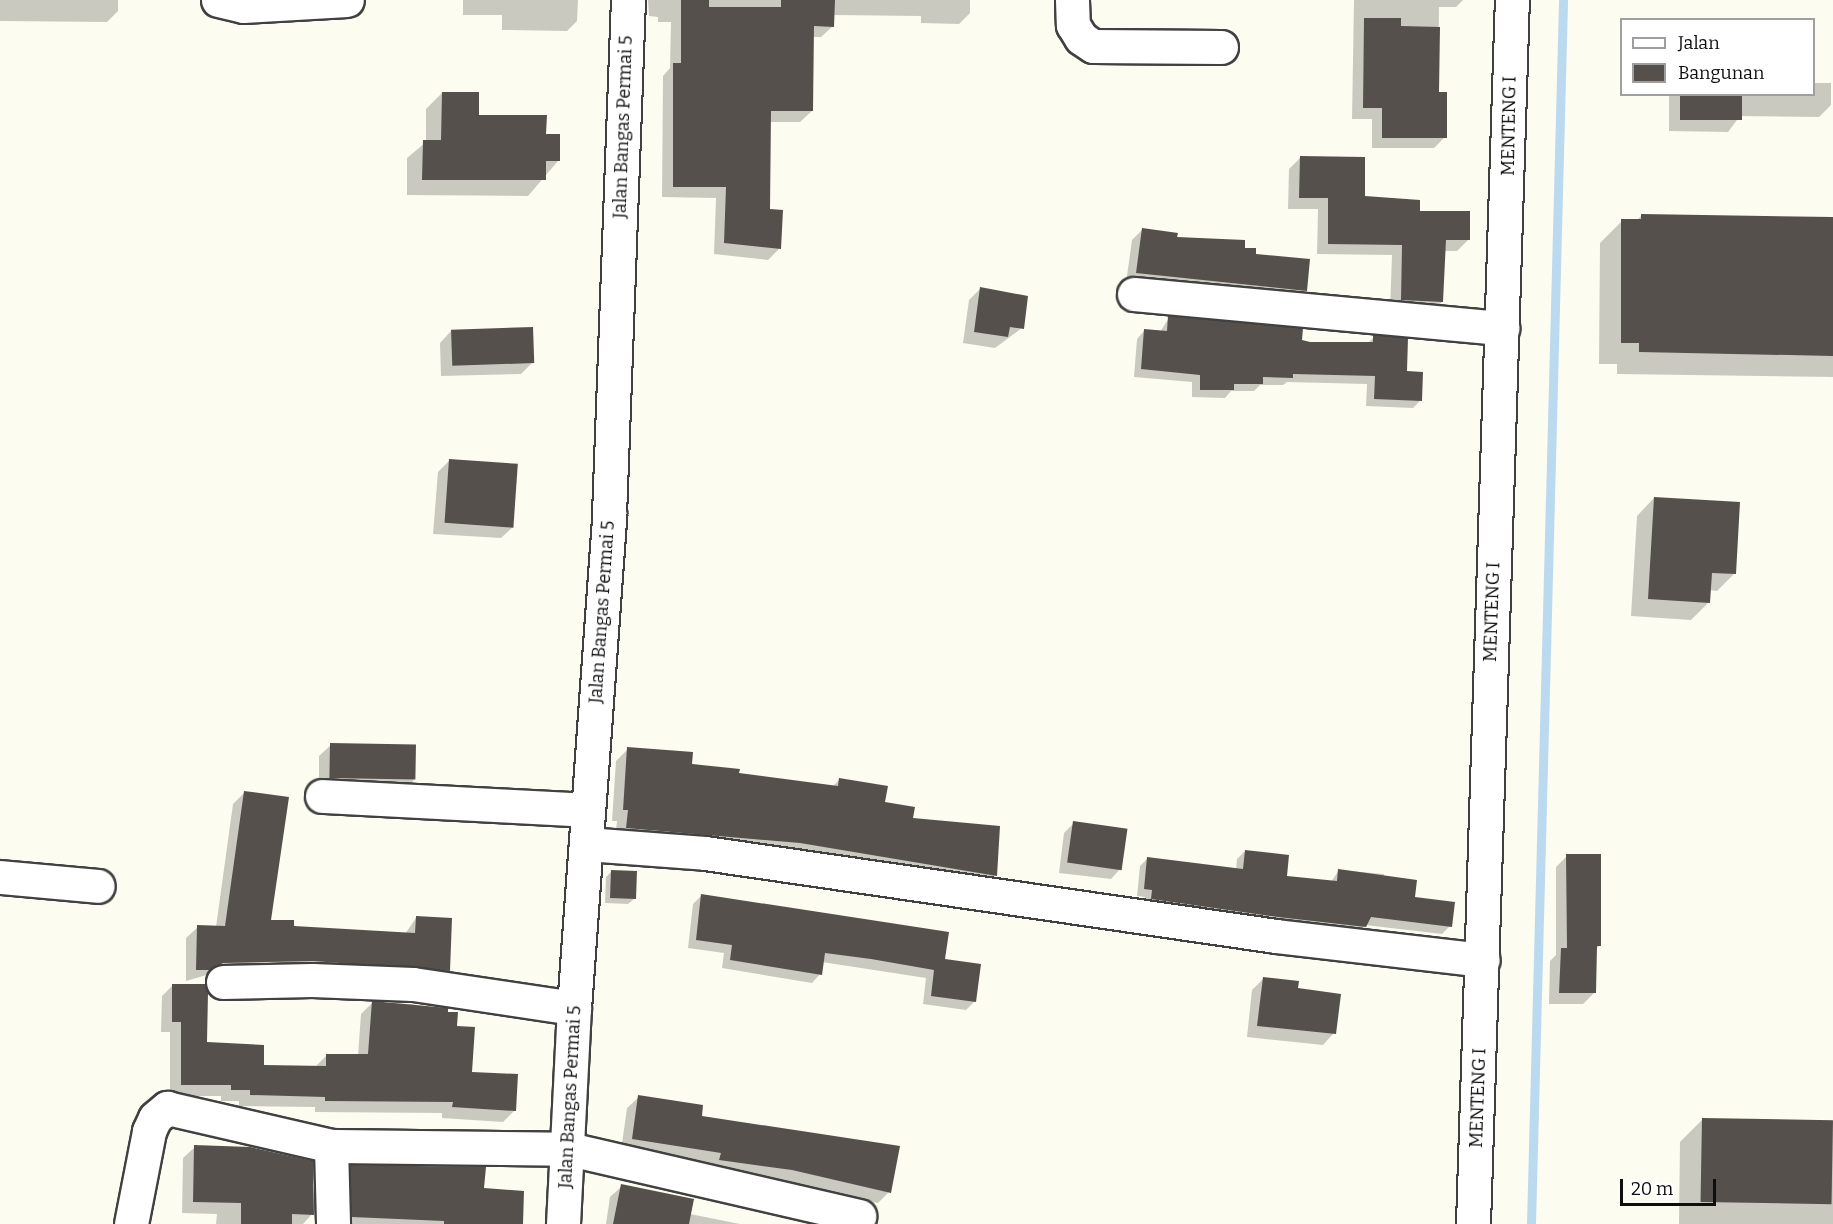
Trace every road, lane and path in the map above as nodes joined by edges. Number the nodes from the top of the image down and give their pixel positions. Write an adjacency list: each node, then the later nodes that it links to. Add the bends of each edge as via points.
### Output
1 (218, 0): 2 (street, via 243,6)
2 (347, 0)
3 (628, 0): 10 (street, Jalan Bangas Permai 5, via 609,515)
4 (1072, 0): 6 (street, via 1073,25 1081,38 1093,46)
5 (1512, 0): 8 (street, MENTENG I)
6 (1221, 47)
7 (1134, 294): 8 (street)
8 (1502, 328): 14 (street, MENTENG I)
9 (322, 796): 10 (street)
10 (588, 810): 11 (street, Jalan Bangas Permai 5)
11 (586, 844): 14 (street, via 714,854 1276,936); 16 (street, Jalan Bangas Permai 5)
12 (0, 877): 13 (street)
13 (98, 886)
14 (1483, 960): 23 (street, MENTENG I)
15 (223, 982): 16 (street, via 413,984)
16 (574, 1008): 18 (street, Jalan Bangas Permai 5)
17 (331, 1146): 18 (street); 20 (street, via 167,1108 155,1118 149,1131); 21 (street)
18 (569, 1149): 19 (street); 22 (street, Jalan Bangas Permai 5)
19 (859, 1216)
20 (131, 1224)
21 (333, 1224)
22 (563, 1224)
23 (1473, 1224)

